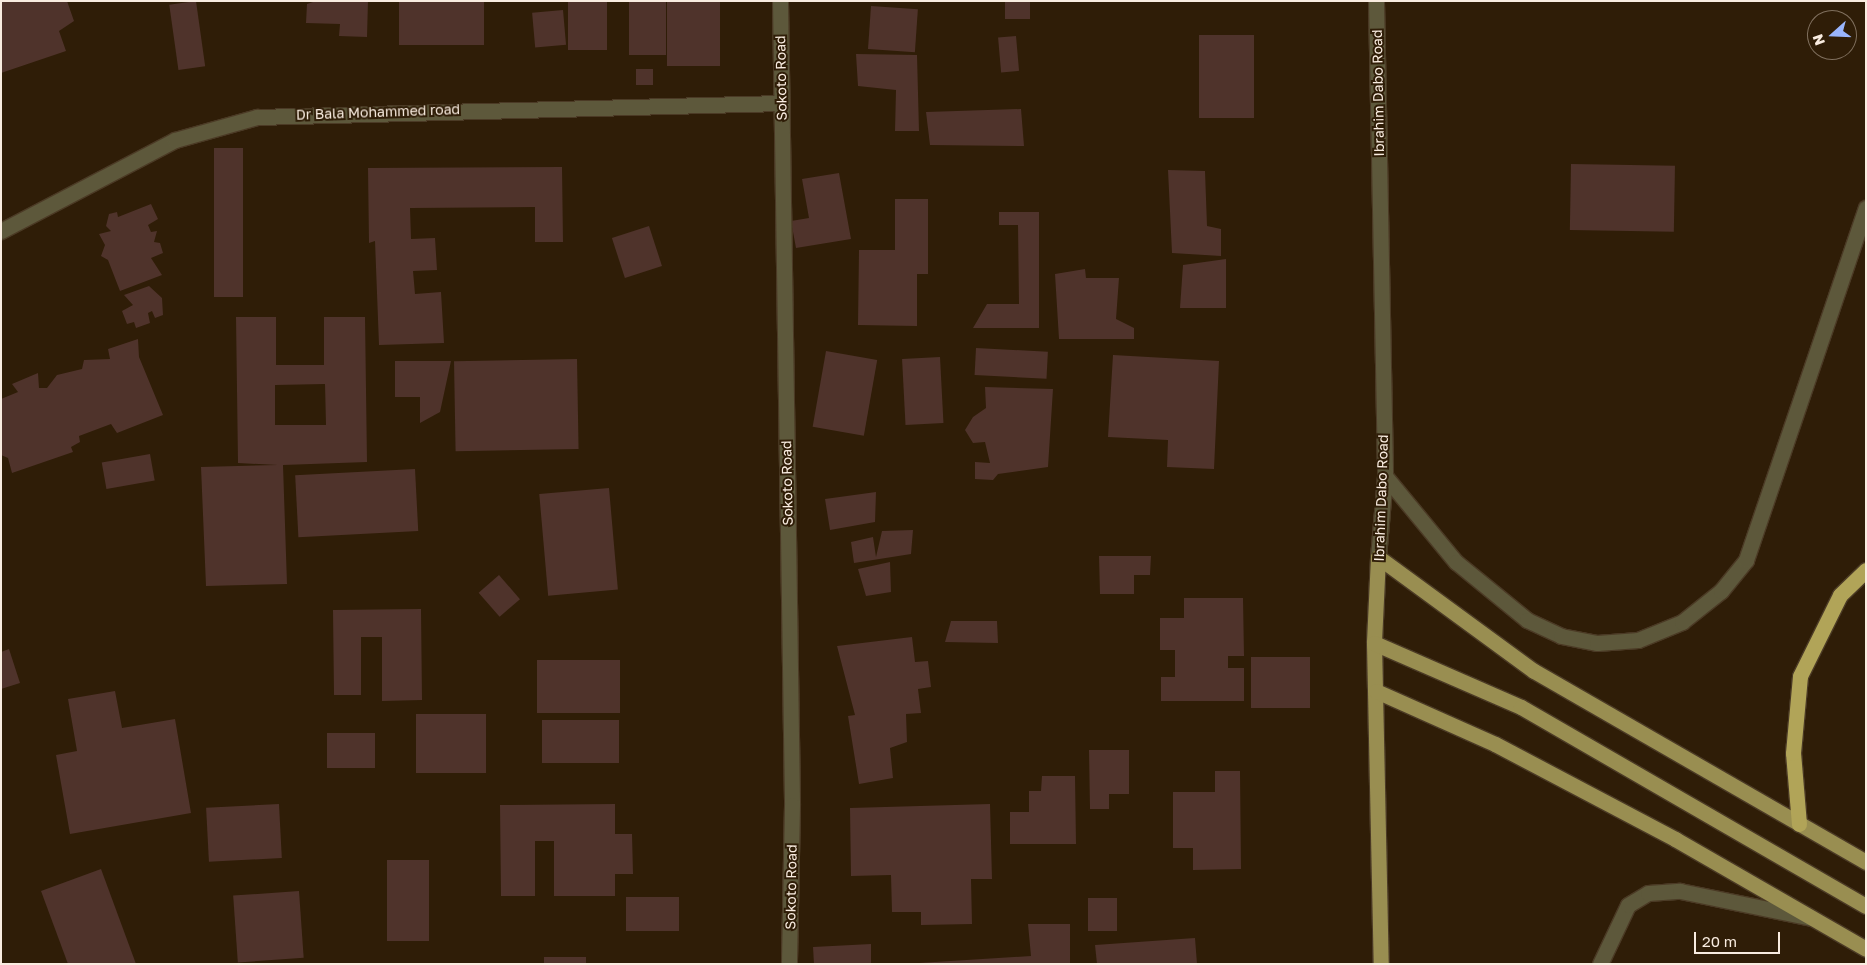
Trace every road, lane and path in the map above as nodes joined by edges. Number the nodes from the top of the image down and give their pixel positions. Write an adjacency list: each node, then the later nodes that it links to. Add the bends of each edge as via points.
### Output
1 (780, 1): 3 (street, Sokoto Road)
2 (1376, 1): 6 (street, Ibrahim Dabo Road)
3 (781, 102): 5 (street, Dr Bala Mohammed road, via 257,117 175,140); 16 (street, Sokoto Road, via 792,805)
4 (1866, 208): 6 (street, via 1746,560 1721,591 1682,622 1638,640 1597,643 1561,636 1528,620 1456,562)
5 (1, 231)
6 (1384, 476): 7 (street, Ibrahim Dabo Road)
7 (1378, 557): 9 (main road, Ibrahim Dabo Road); 11 (main road, via 1534,670)
8 (1866, 570): 11 (highway, via 1840,595 1800,676 1793,753)
9 (1374, 642): 10 (main road, Ibrahim Dabo Road); 13 (main road, via 1521,707)
10 (1376, 691): 14 (main road, via 1495,744 1675,839); 17 (main road, Ibrahim Dabo Road)
11 (1799, 824): 12 (main road)
12 (1866, 862)
13 (1866, 906)
14 (1814, 919): 15 (main road); 18 (street, via 1680,891 1648,893 1628,905)
15 (1866, 949)
16 (789, 964)
17 (1381, 964)
18 (1600, 964)

